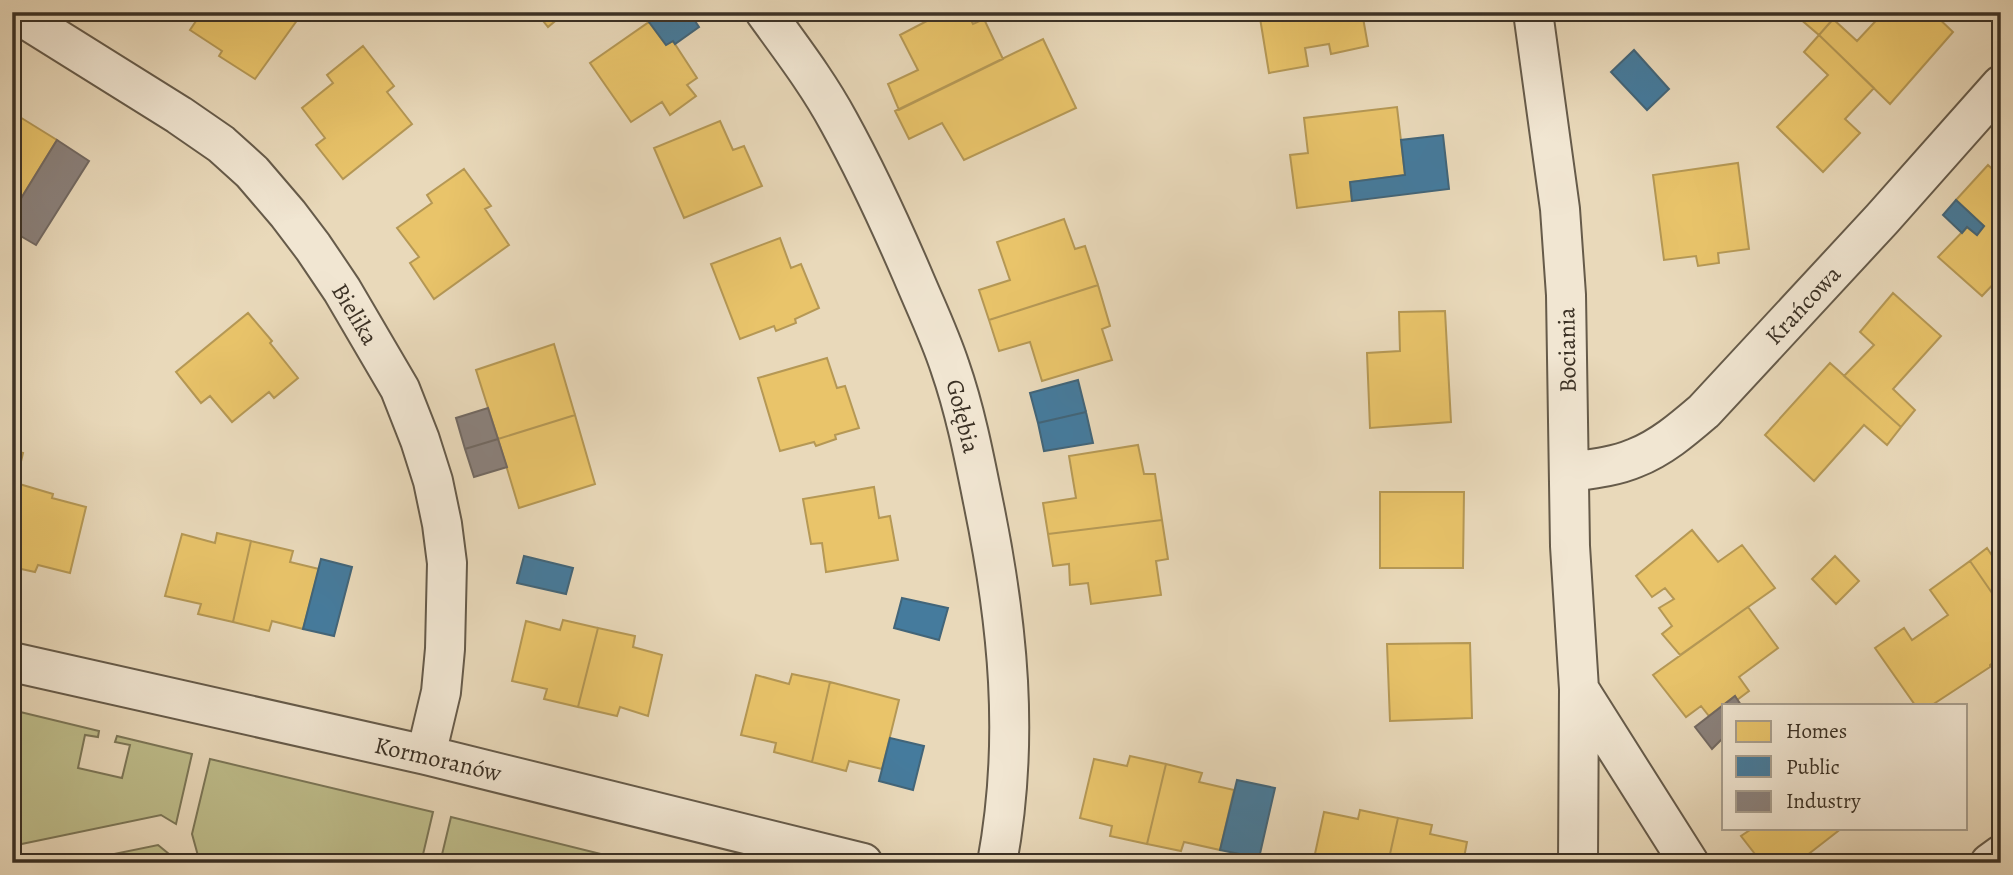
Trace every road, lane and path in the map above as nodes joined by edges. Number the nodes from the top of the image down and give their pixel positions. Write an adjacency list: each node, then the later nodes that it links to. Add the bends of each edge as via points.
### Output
1 (14, 12): 8 (street, Bielika, via 179,115 252,172 313,247 400,388 433,481 447,563 441,692)
2 (765, 12): 11 (street, Gołębia, via 839,121 887,217 951,368 967,425 993,549 1009,669 1010,759)
3 (1532, 12): 5 (street, Bociania, via 1560,209)
4 (2001, 85): 5 (street, Krańcowa, via 1704,411 1637,458)
5 (1569, 472): 7 (street, Bociania)
6 (12, 663): 8 (street, Kormoranów)
7 (1579, 689): 12 (street, Bociania); 13 (street, Bociania)
8 (426, 755): 10 (street, Kormoranów)
9 (2001, 855): 14 (street)
10 (863, 863)
11 (997, 863)
12 (1578, 863)
13 (1689, 863)
14 (1990, 863)

